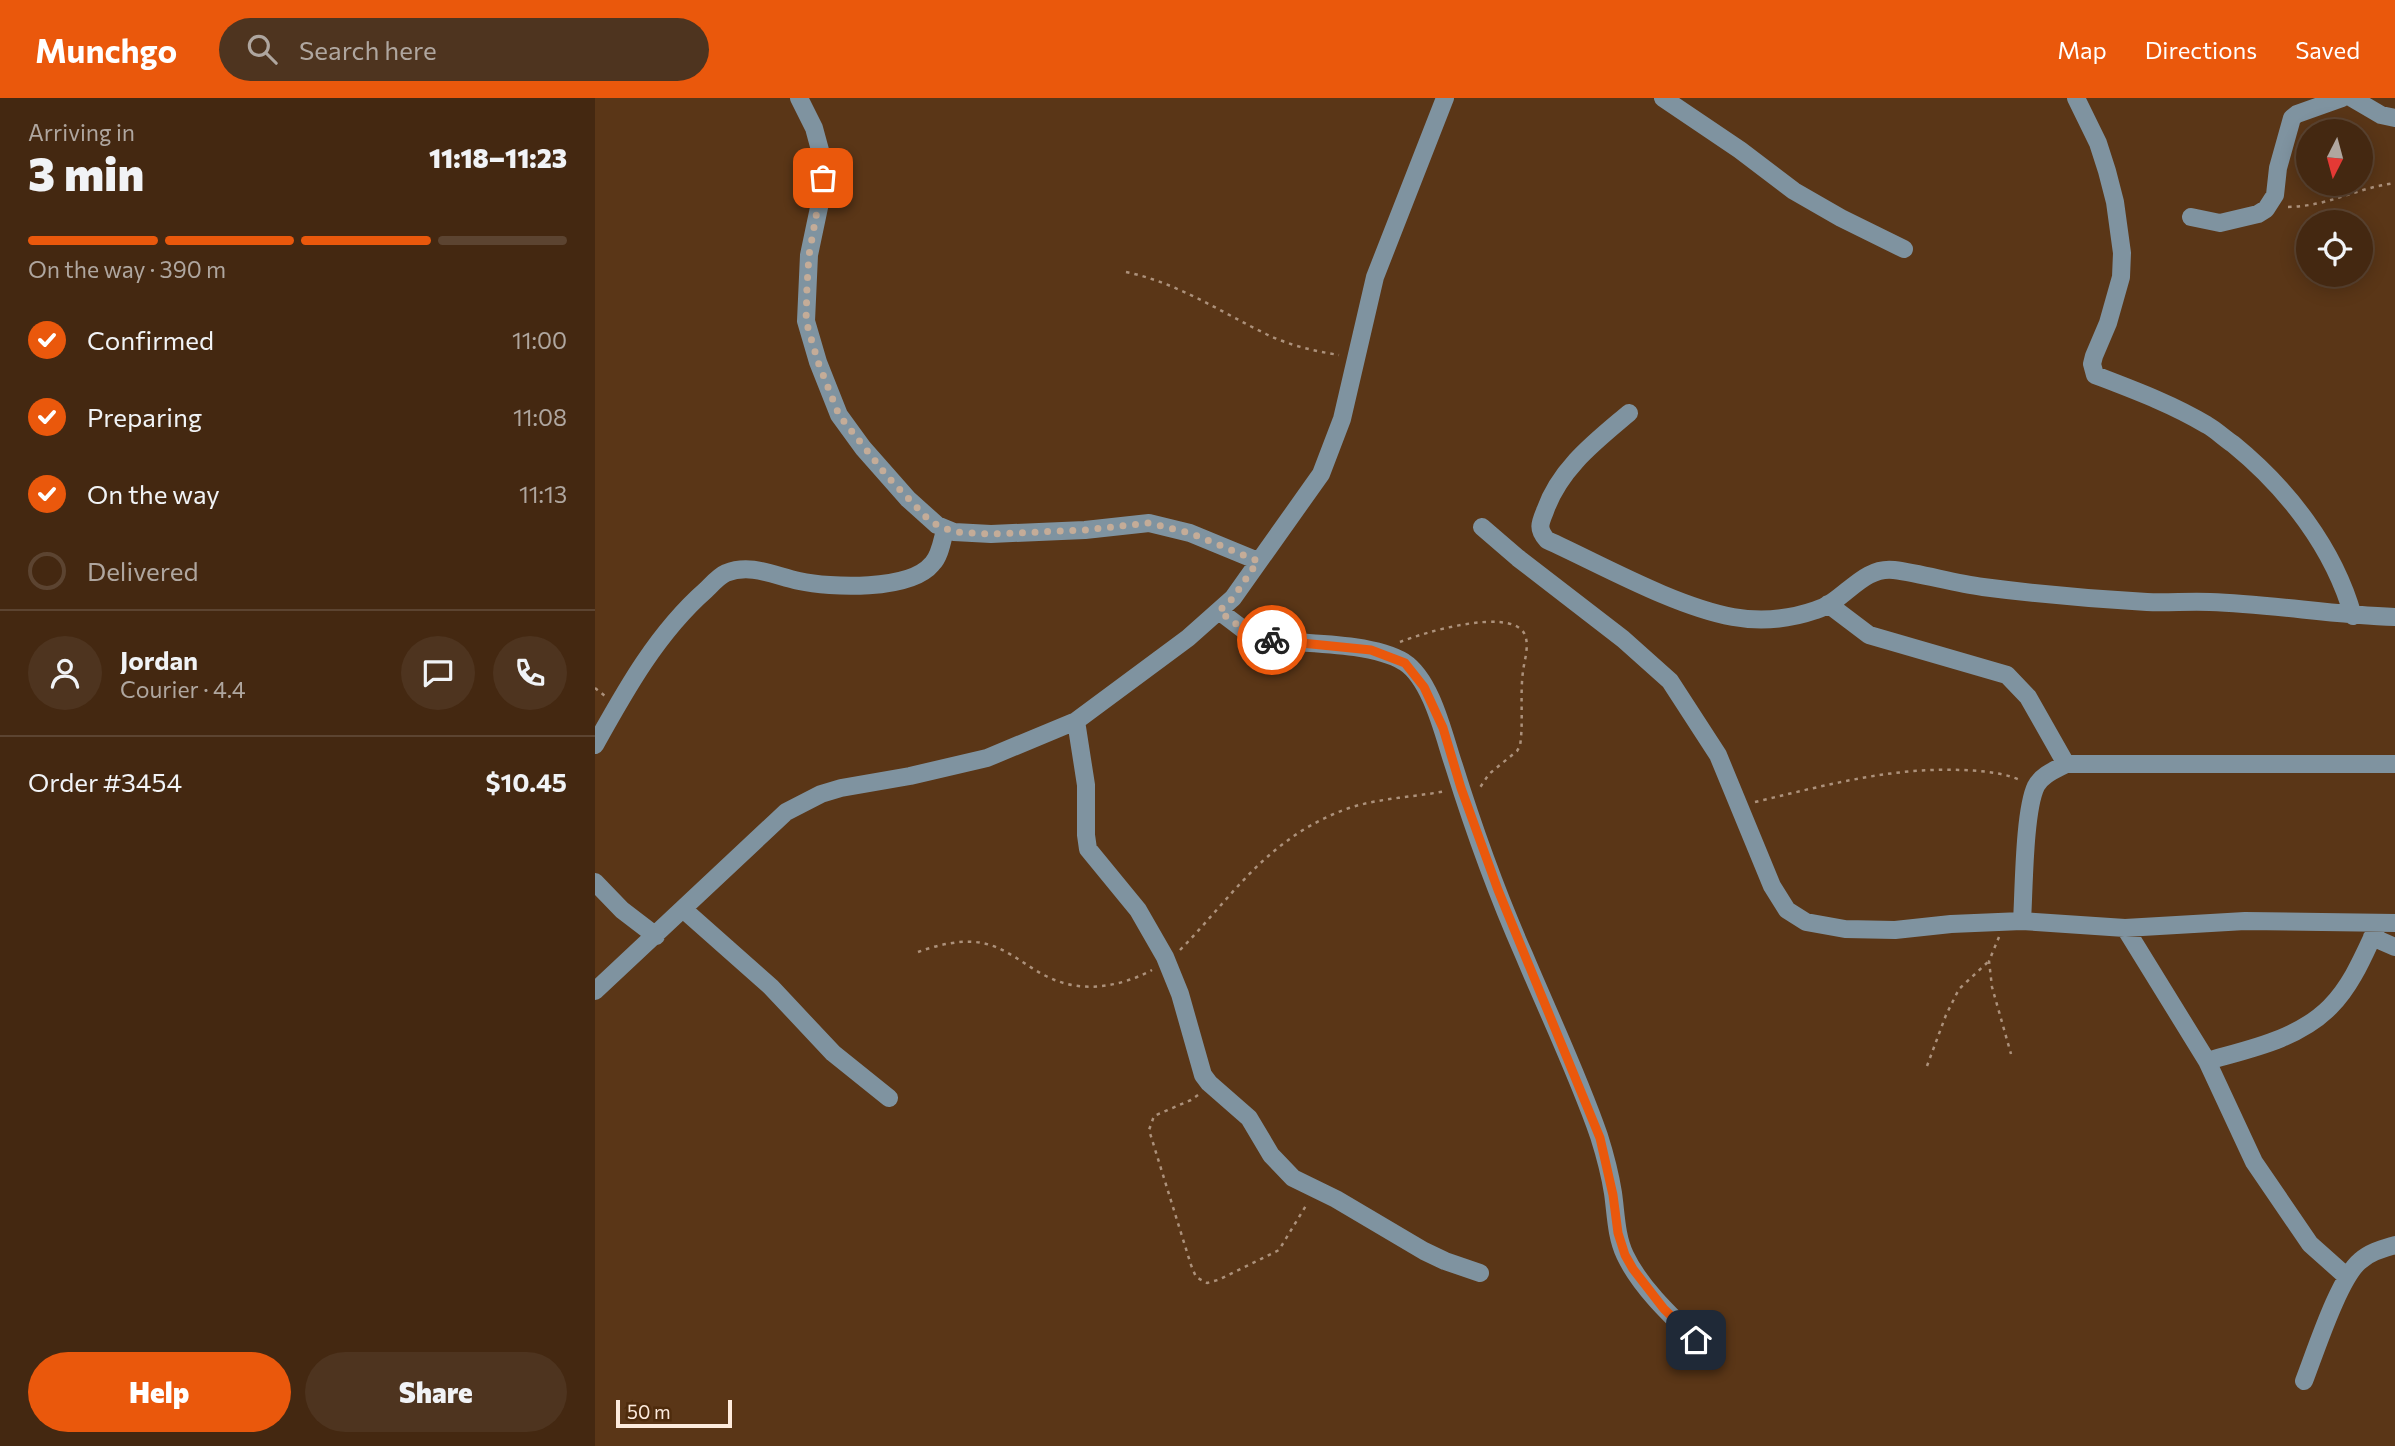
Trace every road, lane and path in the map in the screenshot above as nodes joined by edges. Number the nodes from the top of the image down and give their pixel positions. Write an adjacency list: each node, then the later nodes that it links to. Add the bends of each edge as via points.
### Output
1 (799, 98): 16 (street, via 814,128 822,163 821,198 809,255 806,321 818,362 839,415 863,448 908,499)
2 (1445, 98): 13 (street, via 1375,277)
3 (1663, 98): 11 (street, via 1794,191)
4 (2076, 98): 20 (street, via 2107,171 2122,253 2121,277 2094,356 2095,375 2157,398 2210,426 2250,458 2286,493 2332,563)
5 (2342, 98): 9 (street, via 2292,118 2275,195)
6 (2352, 98): 7 (street)
7 (2395, 118)
8 (2395, 183): 9 (path, via 2376,185 2329,203)
9 (2267, 207): 10 (street, via 2258,214 2220,222)
10 (2191, 217)
11 (1904, 249)
12 (1126, 272): 13 (path, via 1191,294 1290,344)
13 (1356, 357): 17 (street, via 1342,419 1321,474)
14 (1629, 413): 18 (street, via 1575,461 1555,488 1539,526 1547,540 1689,604 1733,617 1775,619)
15 (1482, 527): 29 (street, via 1670,681 1718,755)
16 (945, 530): 17 (street, via 991,534 1149,523 1190,533); 24 (street, via 930,567 897,581 834,586 759,570 723,574 688,605 660,639)
17 (1258, 561): 19 (street)
18 (1828, 604): 20 (street, via 1858,581 1891,569 1983,587); 25 (street, via 1869,635 2007,675 2028,697)
19 (1219, 611): 22 (street, via 1264,640); 23 (street)
20 (2353, 616): 21 (street)
21 (2395, 617)
22 (1376, 651): 28 (street, via 1405,663 1424,687 1443,728); 30 (path, via 1467,623 1513,625 1526,635 1520,746 1489,774)
23 (1076, 722): 32 (street, via 987,758 841,788 801,803 769,825); 40 (street, via 1086,785 1088,849 1138,911)
24 (595, 745)
25 (2066, 764): 26 (street); 27 (street, via 2043,777)
26 (2395, 764)
27 (2036, 787): 29 (path, via 1999,773 1928,769 1869,775); 33 (street)
28 (1461, 788): 30 (street); 40 (path, via 1361,805 1287,840 1249,873)
29 (1740, 806): 33 (street, via 1772,886 1787,910 1806,922 1895,930)
30 (1470, 812): 51 (street, via 1600,1138 1625,1255 1664,1309)
31 (595, 882): 36 (street)
32 (683, 909): 36 (street); 46 (street, via 771,988 833,1053)
33 (2015, 921): 34 (street); 39 (path, via 1996,942)
34 (2125, 928): 35 (street, via 2245,921); 43 (street)
35 (2382, 928): 37 (street); 43 (street, via 2329,1008 2303,1028 2275,1042)
36 (656, 936): 41 (street)
37 (2395, 947)
38 (918, 952): 40 (path, via 979,942 1045,976 1092,988 1116,985)
39 (1989, 961): 42 (path); 44 (path, via 1959,989)
40 (1167, 962): 45 (street)
41 (595, 991)
42 (2011, 1054)
43 (2207, 1061): 50 (street, via 2254,1162 2311,1244)
44 (1927, 1066)
45 (1209, 1083): 47 (street, via 1249,1118 1282,1168); 47 (path, via 1191,1101 1154,1116 1149,1130 1196,1277 1207,1283 1218,1280 1279,1250)
46 (889, 1098)
47 (1317, 1190): 49 (street, via 1425,1251)
48 (2395, 1245): 50 (street, via 2373,1252)
49 (1480, 1273)
50 (2347, 1277): 52 (street)
51 (1696, 1340)
52 (2304, 1381)

